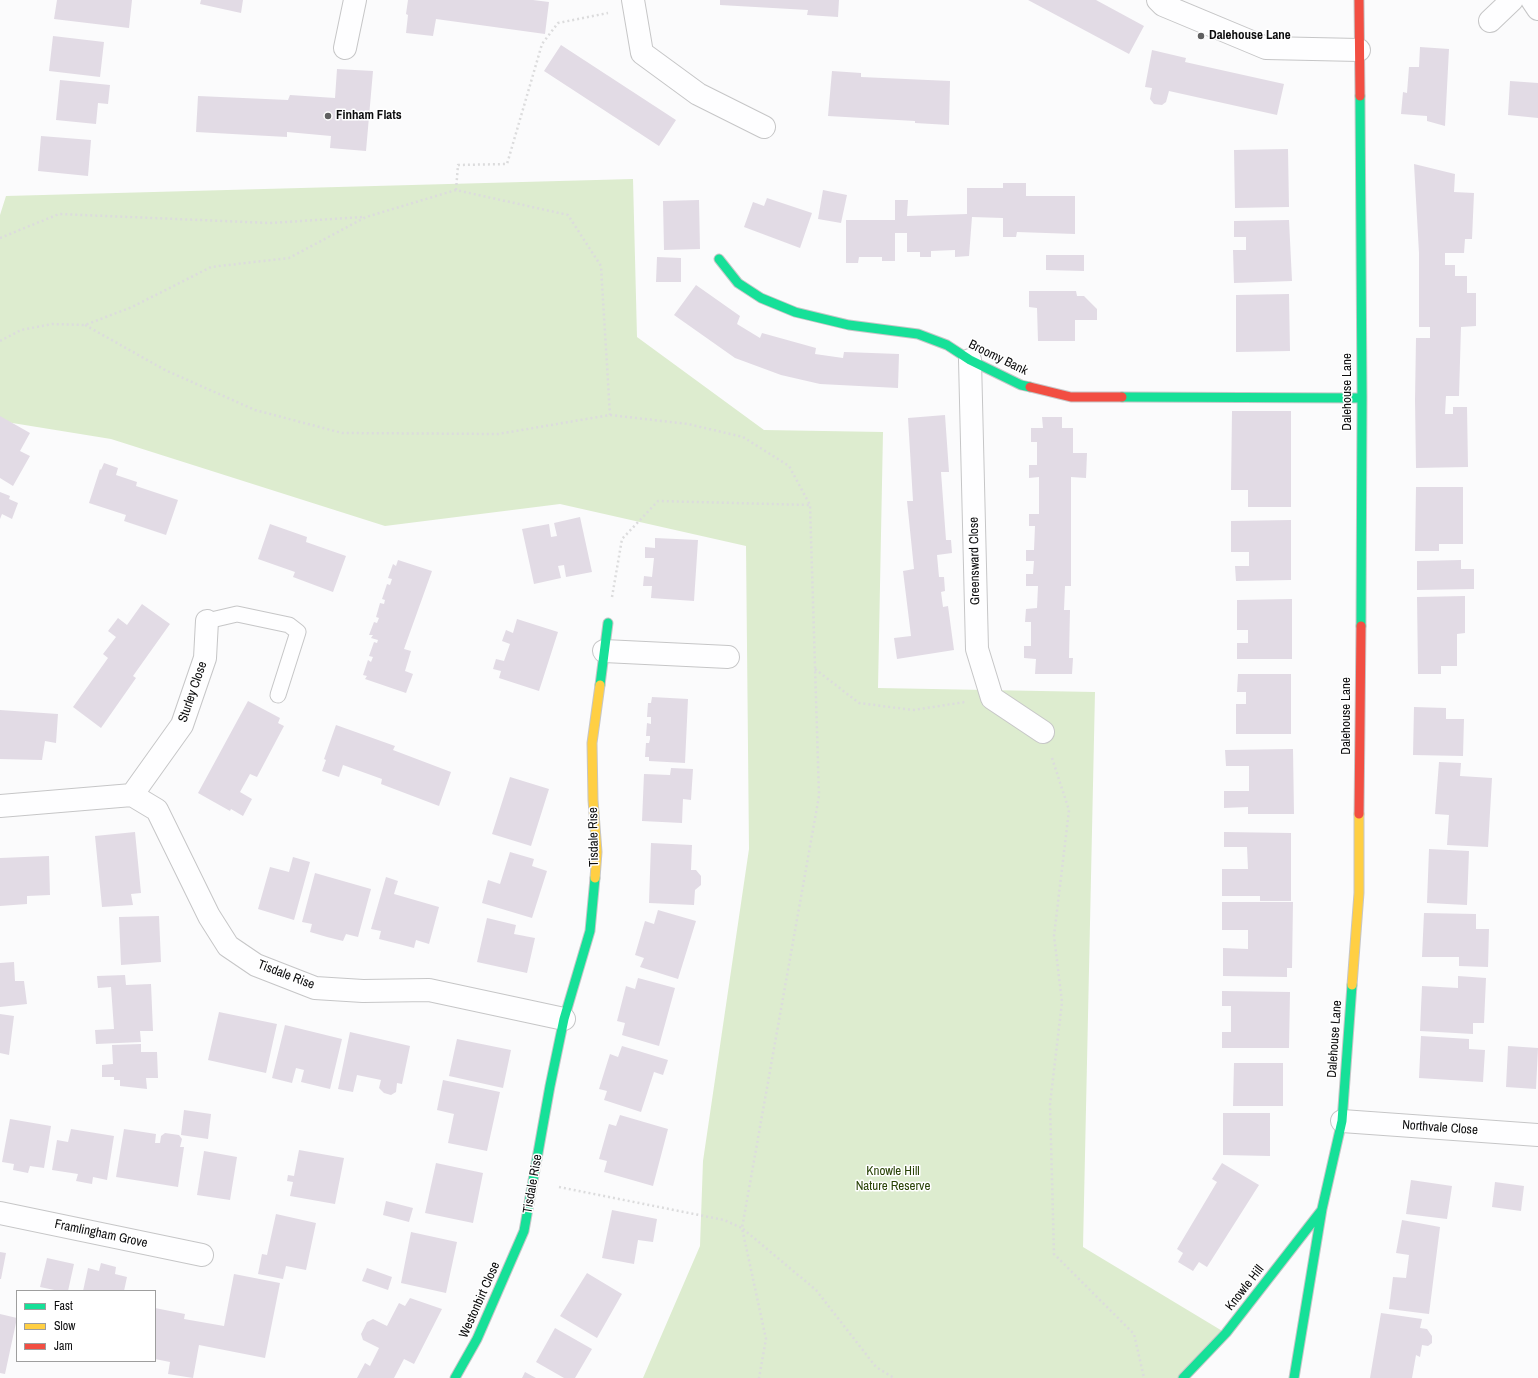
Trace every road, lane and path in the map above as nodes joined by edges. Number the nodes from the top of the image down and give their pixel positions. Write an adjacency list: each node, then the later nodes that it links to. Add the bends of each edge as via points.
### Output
1 (354, 0): 9 (street)
2 (1158, 0): 10 (street, via 1163,5 1266,48)
3 (1359, 0): 10 (street, Dalehouse Lane)
4 (1512, 0): 8 (street)
5 (1532, 0): 7 (street)
6 (634, 4): 11 (street, via 642,53 698,94); 12 (path, via 558,23 542,44 508,164 458,165)
7 (1538, 9)
8 (1490, 21)
9 (345, 48)
10 (1359, 50): 19 (street, Dalehouse Lane)
11 (764, 127)
12 (456, 190): 13 (path); 20 (path, via 568,215 601,266)
13 (366, 217): 14 (path, via 270,223 59,214); 16 (path, via 289,258 211,267 132,307)
14 (0, 238)
15 (719, 260): 18 (street, Broomy Bank, via 738,283 761,298 795,312 849,325 918,334 948,345)
16 (85, 325): 17 (path, via 52,324 21,330); 20 (path, via 165,370 256,410 342,433 498,434)
17 (0, 341)
18 (970, 360): 19 (street, Broomy Bank, via 1021,385 1071,397); 28 (street, Greensward Close, via 977,649)
19 (1362, 398): 33 (street, Dalehouse Lane, via 1359,892)
20 (610, 415): 21 (path, via 688,424 743,437 789,466)
21 (810, 505): 23 (path, via 658,501 622,539); 26 (path)
22 (207, 621): 27 (lane, via 237,614 289,625 298,632); 30 (street, Sturley Close, via 204,658 182,725)
23 (608, 623): 24 (street, Tisdale Rise)
24 (604, 652): 25 (street); 32 (street, Tisdale Rise, via 592,743 597,852 590,931)
25 (728, 657)
26 (815, 669): 28 (path, via 859,703 913,710); 38 (path, via 819,796)
27 (278, 695)
28 (992, 698): 29 (street)
29 (1043, 732): 44 (path, via 1069,810 1054,936 1062,1002 1050,1104 1054,1254 1134,1334)
30 (132, 795): 31 (street); 32 (street, Tisdale Rise, via 157,810 209,916 228,946 256,965 315,988 363,991 429,990)
31 (0, 806)
32 (564, 1019): 35 (street, Tisdale Rise)
33 (1342, 1121): 34 (street, Northvale Close); 36 (street, Dalehouse Lane)
34 (1538, 1135)
35 (534, 1182): 38 (path, via 724,1220); 39 (street, Tisdale Rise)
36 (1322, 1209): 45 (street, Knowle Hill, via 1226,1332); 46 (street, Dalehouse Lane)
37 (0, 1213): 40 (street, Framlingham Grove)
38 (742, 1228): 42 (path, via 766,1339); 43 (path, via 816,1290 876,1367)
39 (524, 1231): 41 (street, Westonbirt Close, via 477,1339)
40 (202, 1255)
41 (455, 1378)
42 (759, 1378)
43 (894, 1378)
44 (1144, 1378)
45 (1183, 1378)
46 (1294, 1378)

